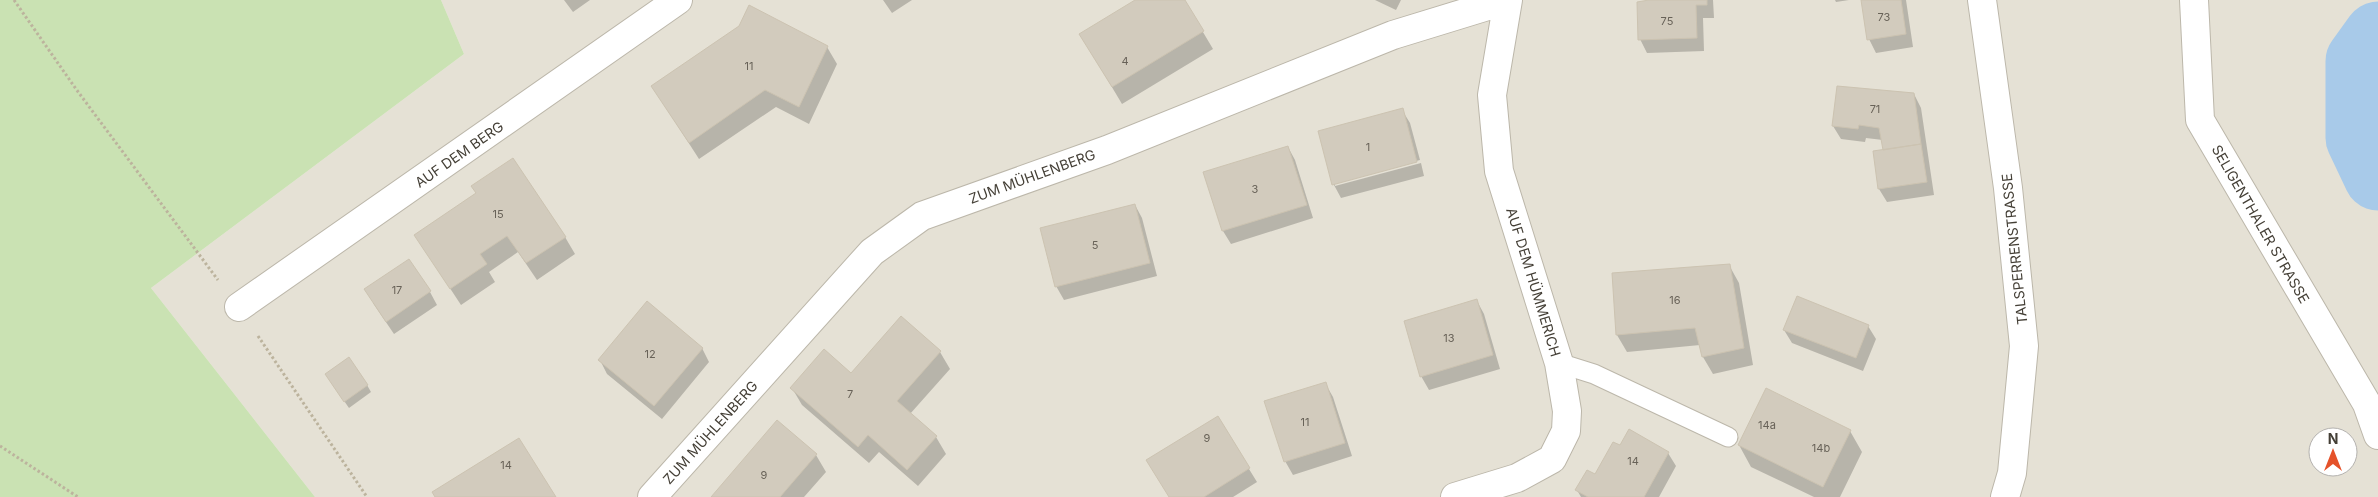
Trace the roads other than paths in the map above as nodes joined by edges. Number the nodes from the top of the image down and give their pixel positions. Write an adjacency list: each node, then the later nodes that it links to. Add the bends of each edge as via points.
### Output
1 (678, 0): 5 (street, AUF DEM BERG)
2 (1507, 0): 6 (street, AUF DEM HÜMMERICH, via 1492,95 1499,170); 9 (street, ZUM MÜHLENBERG, via 1393,35 1107,150 922,216 872,252)
3 (1982, 0): 11 (street, TALSPERRENSTRASSE, via 2008,188 2024,346 2012,473)
4 (2194, 0): 7 (street, SELIGENTHALER STRASSE, via 2200,120 2367,404)
5 (239, 307)
6 (1560, 363): 8 (lane, via 1602,378); 10 (street, AUF DEM HÜMMERICH, via 1566,432 1552,459 1517,478)
7 (2378, 435)
8 (1728, 437)
9 (652, 497)
10 (1455, 497)
11 (2005, 497)

